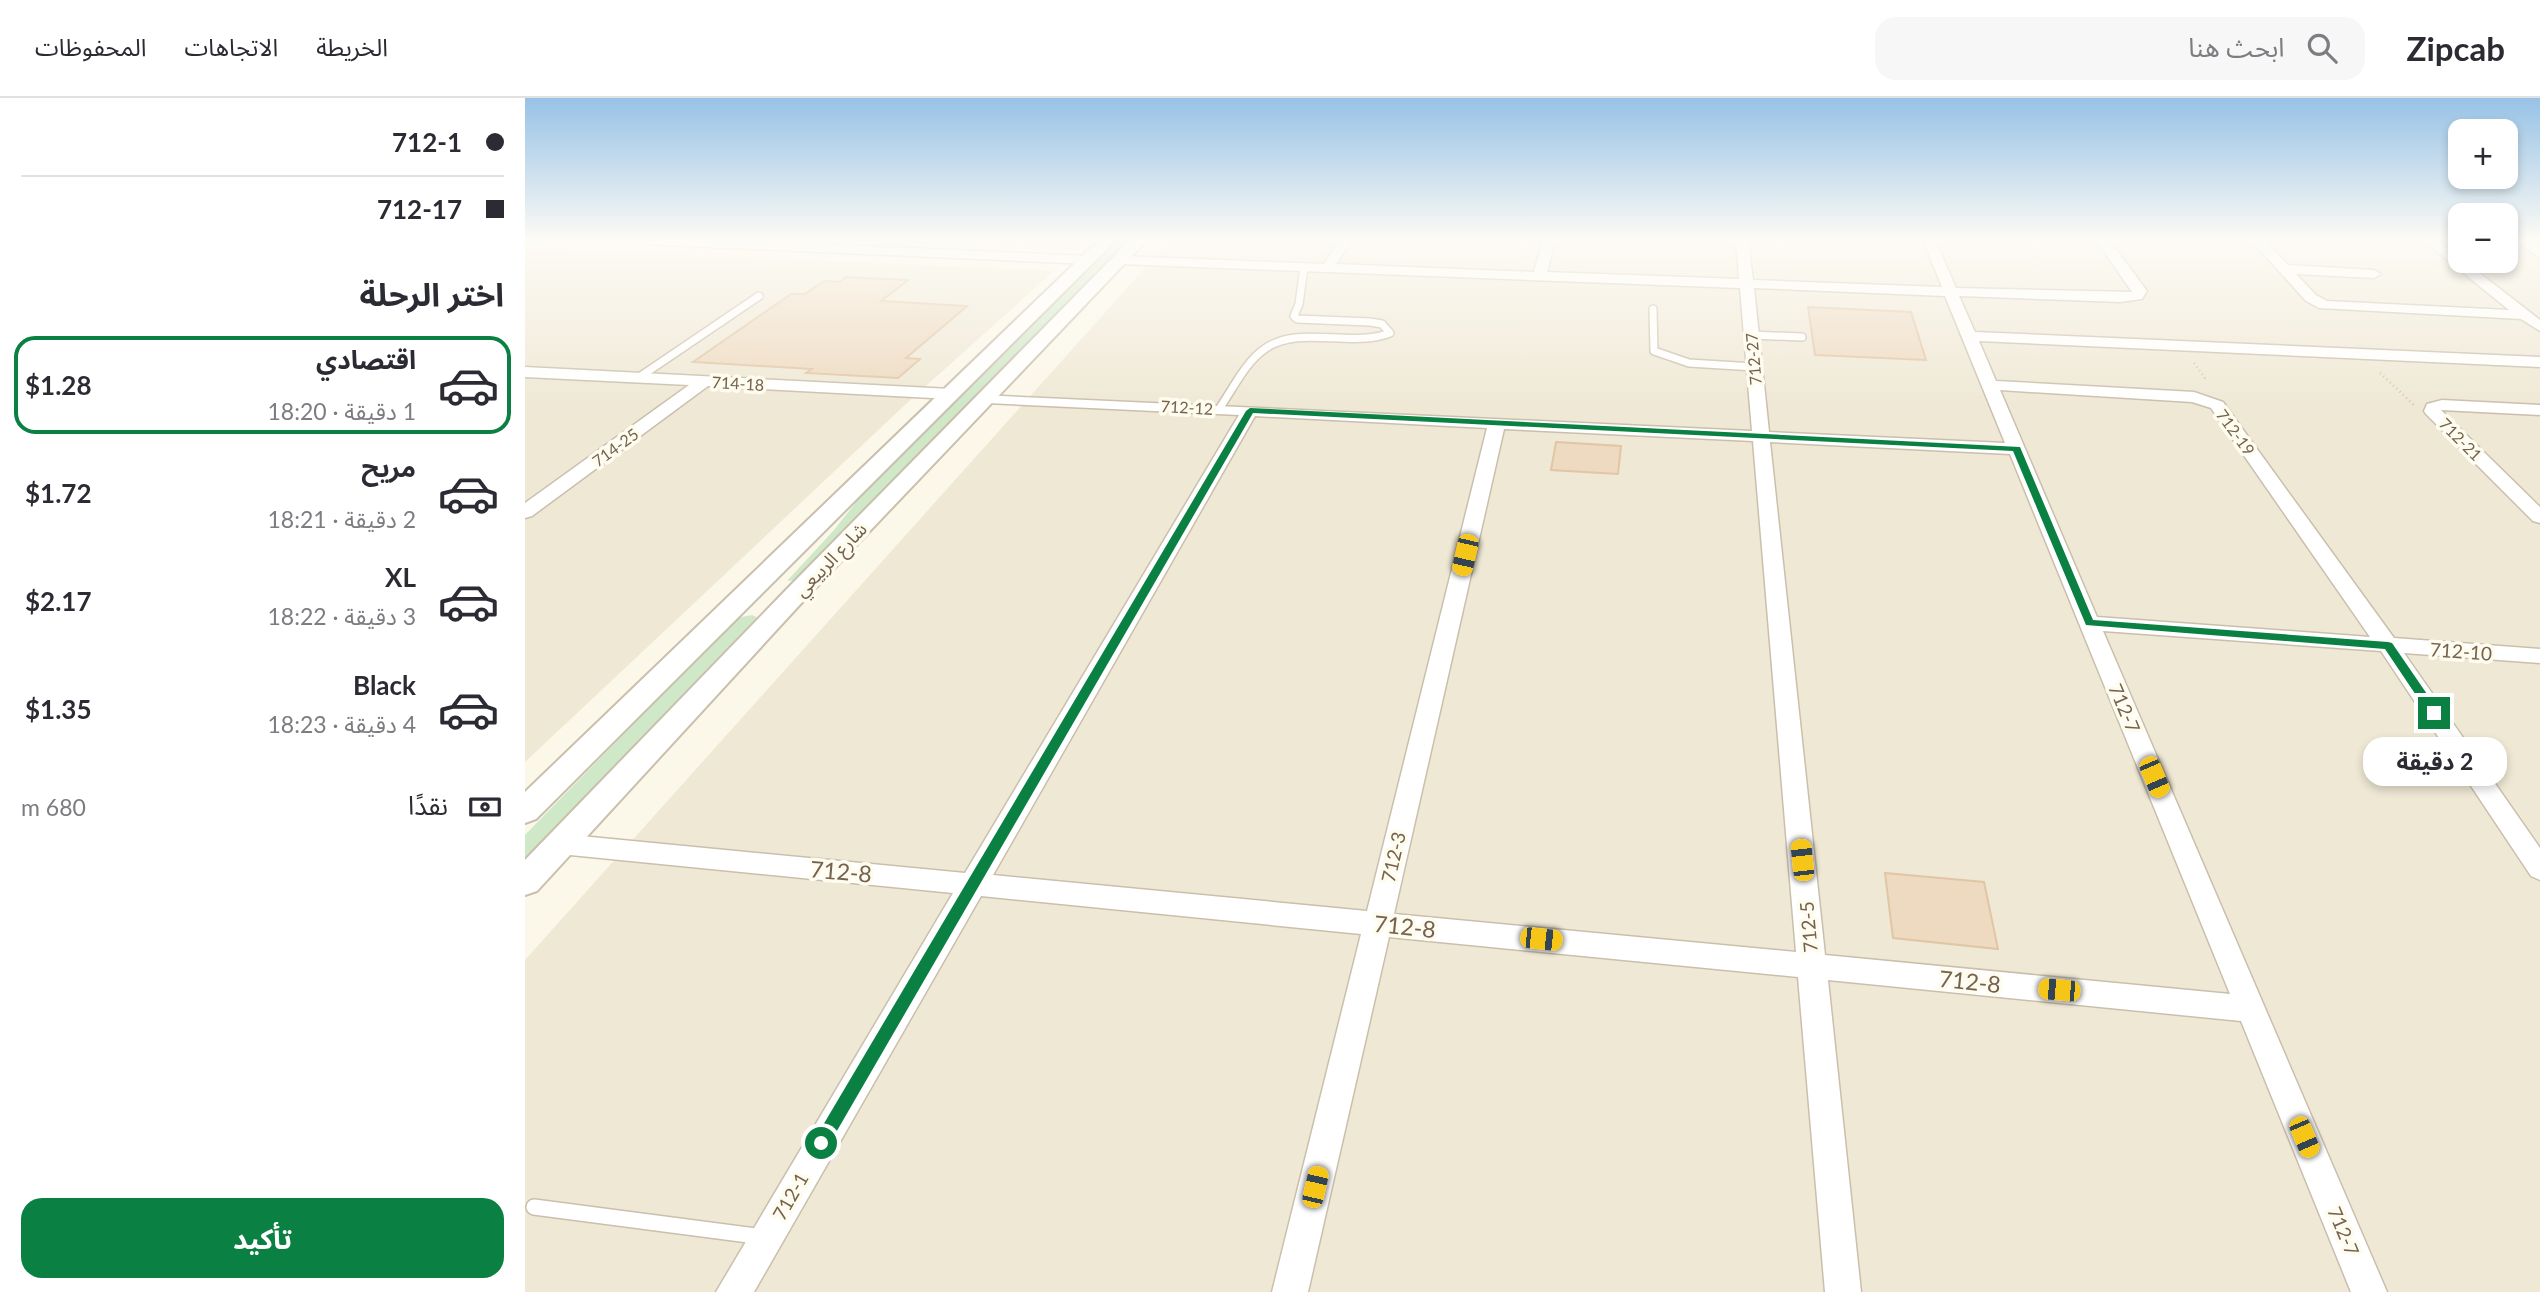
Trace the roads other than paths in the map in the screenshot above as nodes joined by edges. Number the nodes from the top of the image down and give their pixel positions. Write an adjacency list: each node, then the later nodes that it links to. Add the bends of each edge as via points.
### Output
1 (759, 296): 20 (lane)
2 (1051, 296): 23 (street, شارع الربيعي)
3 (1074, 296): 24 (street, شارع الربيعي)
4 (1300, 296): 25 (lane, via 1297,320 1370,322 1382,324 1390,333 1367,340 1287,340 1268,346)
5 (1747, 296): 14 (street, 712-27)
6 (1952, 296): 15 (street, 712-7)
7 (2065, 296): 8 (street)
8 (2137, 296)
9 (2309, 296): 12 (street, via 2324,305)
10 (2499, 296): 12 (street)
11 (1653, 309): 18 (lane, via 1654,352 1678,362)
12 (2524, 316): 13 (street)
13 (2540, 327)
14 (1751, 335): 16 (lane); 18 (street, 712-27)
15 (1969, 336): 17 (street); 22 (street, 712-7)
16 (1802, 337)
17 (2540, 362)
18 (1754, 367): 29 (street, 712-27)
19 (525, 372): 20 (street, 714-18)
20 (638, 377): 21 (street, 714-18)
21 (705, 381): 23 (street, 714-18); 31 (street, 714-25)
22 (1990, 385): 30 (street, 712-7); 36 (street, 712-19, via 2208,400 2217,405)
23 (951, 394): 33 (street, شارع الربيعي)
24 (986, 398): 25 (street, 712-12); 34 (street, شارع الربيعي)
25 (1219, 409): 27 (street, 712-12)
26 (2540, 410): 32 (street, 712-21, via 2442,405 2432,411)
27 (1250, 411): 28 (street, 712-12); 42 (street, 712-1)
28 (1497, 423): 29 (street, 712-12); 43 (street, 712-3)
29 (1761, 436): 30 (street, 712-12); 44 (street, 712-5)
30 (2017, 449): 35 (street, 712-7)
31 (525, 512)
32 (2540, 517)
33 (751, 590): 34 (street); 38 (street, شارع الربيعي)
34 (796, 594): 39 (street, شارع الربيعي)
35 (2089, 623): 36 (street, 712-10); 45 (street, 712-7)
36 (2388, 646): 37 (street, 712-10); 40 (street, 712-19)
37 (2540, 656)
38 (525, 811)
39 (560, 844): 41 (street, شارع الربيعي); 42 (street, 712-8)
40 (2540, 869)
41 (525, 882)
42 (973, 884): 43 (street, 712-8); 47 (street, 712-1)
43 (1378, 923): 44 (street, 712-8); 49 (street, 712-3)
44 (1812, 966): 45 (street, 712-8); 50 (street, 712-5)
45 (2251, 1009): 51 (street, 712-7)
46 (534, 1207): 47 (lane)
47 (766, 1237): 48 (street, 712-1)
48 (734, 1292)
49 (1290, 1292)
50 (1843, 1292)
51 (2369, 1292)

